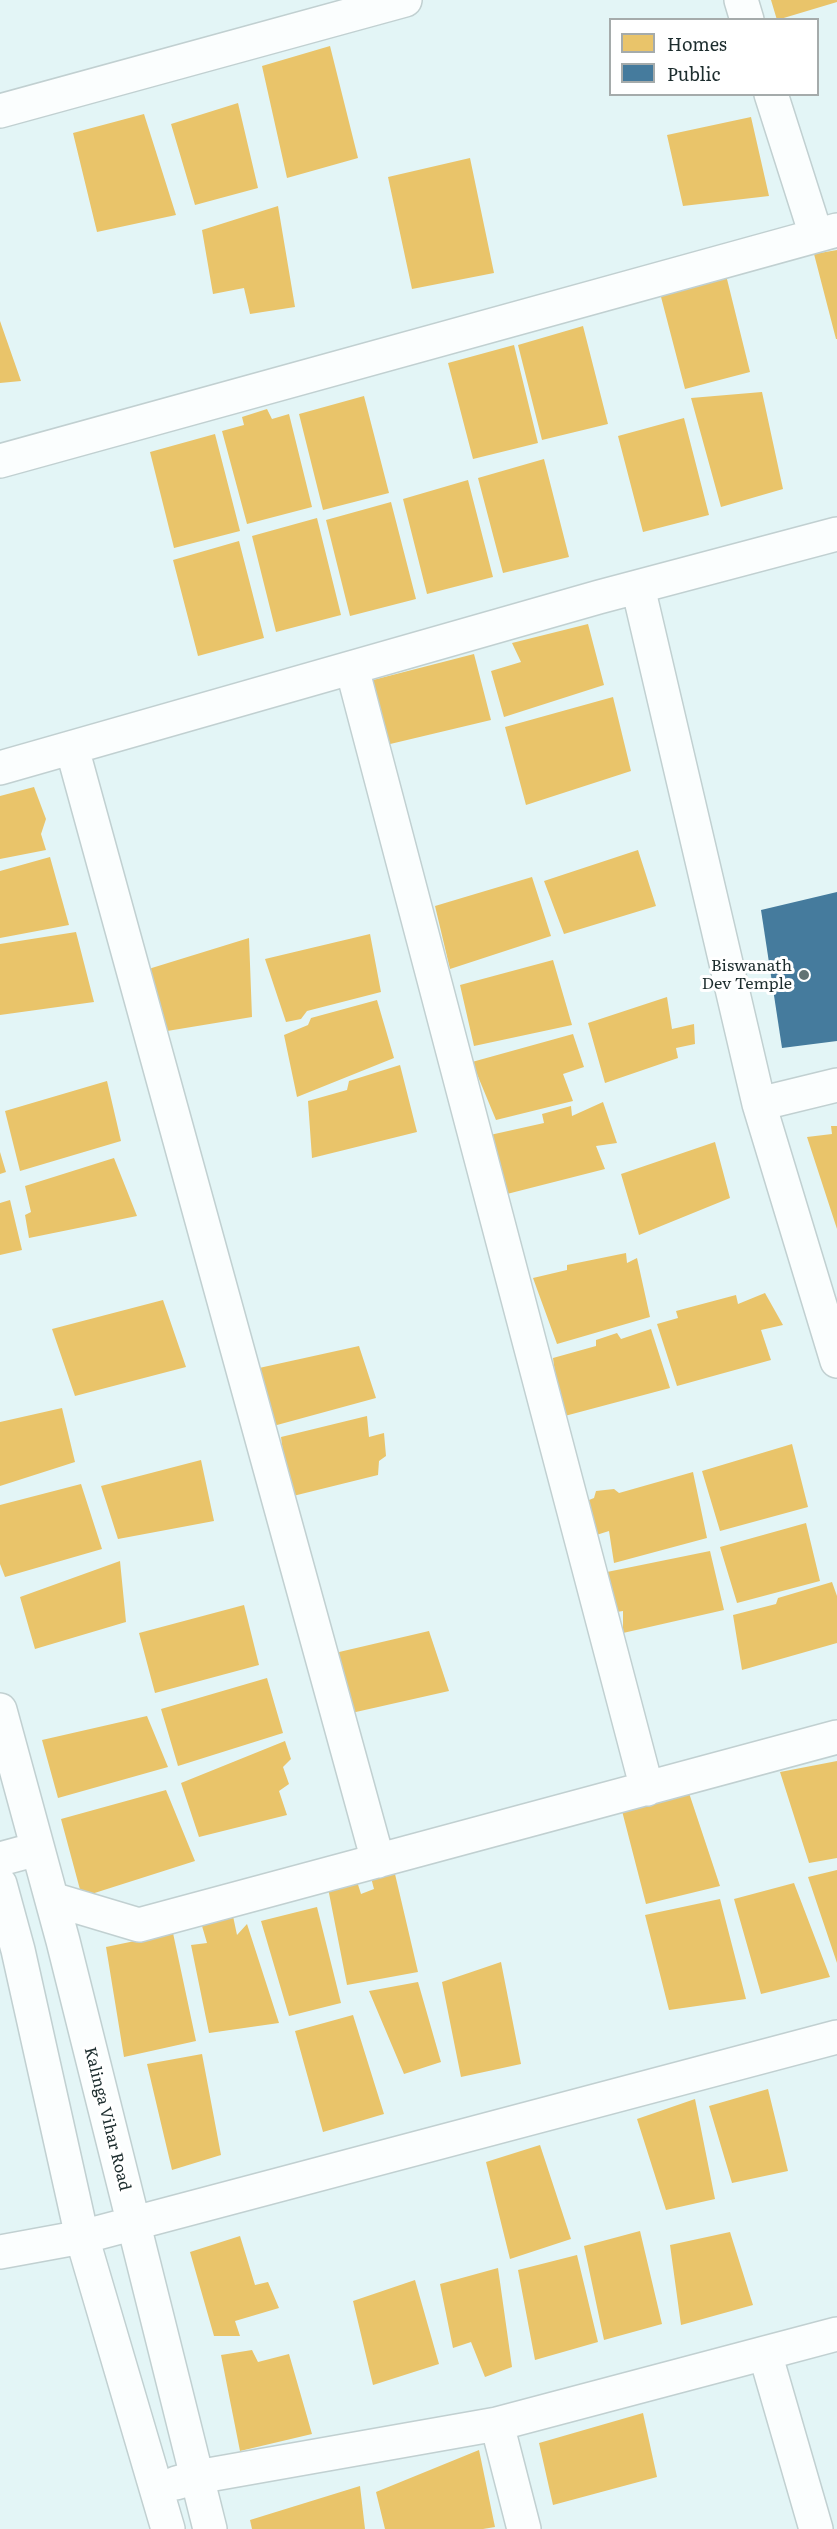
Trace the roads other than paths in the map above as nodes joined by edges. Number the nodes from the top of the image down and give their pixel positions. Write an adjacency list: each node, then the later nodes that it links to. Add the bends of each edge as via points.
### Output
1 (405, 0): 5 (street)
2 (741, 0): 3 (street)
3 (746, 18)
4 (772, 96): 6 (street)
5 (0, 111)
6 (826, 232): 7 (street)
7 (0, 461)
8 (837, 534): 9 (street)
9 (638, 587): 10 (street); 14 (street)
10 (352, 668): 11 (street); 18 (street)
11 (72, 748): 12 (street); 21 (street)
12 (2, 760)
13 (837, 1085): 14 (street)
14 (759, 1104): 15 (street)
15 (837, 1361)
16 (0, 1710): 19 (street, Kalinga Vihar Road)
17 (837, 1737): 18 (street)
18 (646, 1789): 21 (street)
19 (37, 1849): 20 (street); 23 (street, Kalinga Vihar Road)
20 (0, 1859)
21 (378, 1861): 23 (street, via 140,1925)
22 (1, 1890): 25 (street)
23 (52, 1899): 24 (street, Kalinga Vihar Road)
24 (63, 1943): 25 (street); 27 (street, Kalinga Vihar Road)
25 (18, 1950): 28 (street)
26 (837, 2037): 27 (street)
27 (134, 2223): 28 (street); 33 (street, Kalinga Vihar Road)
28 (82, 2237): 29 (street); 34 (street)
29 (0, 2252)
30 (837, 2334): 31 (street)
31 (765, 2353): 32 (street); 38 (street)
32 (497, 2424): 33 (street); 37 (street)
33 (197, 2477): 34 (street); 36 (street, Kalinga Vihar Road)
34 (157, 2488): 35 (street)
35 (160, 2527)
36 (210, 2529)
37 (524, 2529)
38 (816, 2529)

